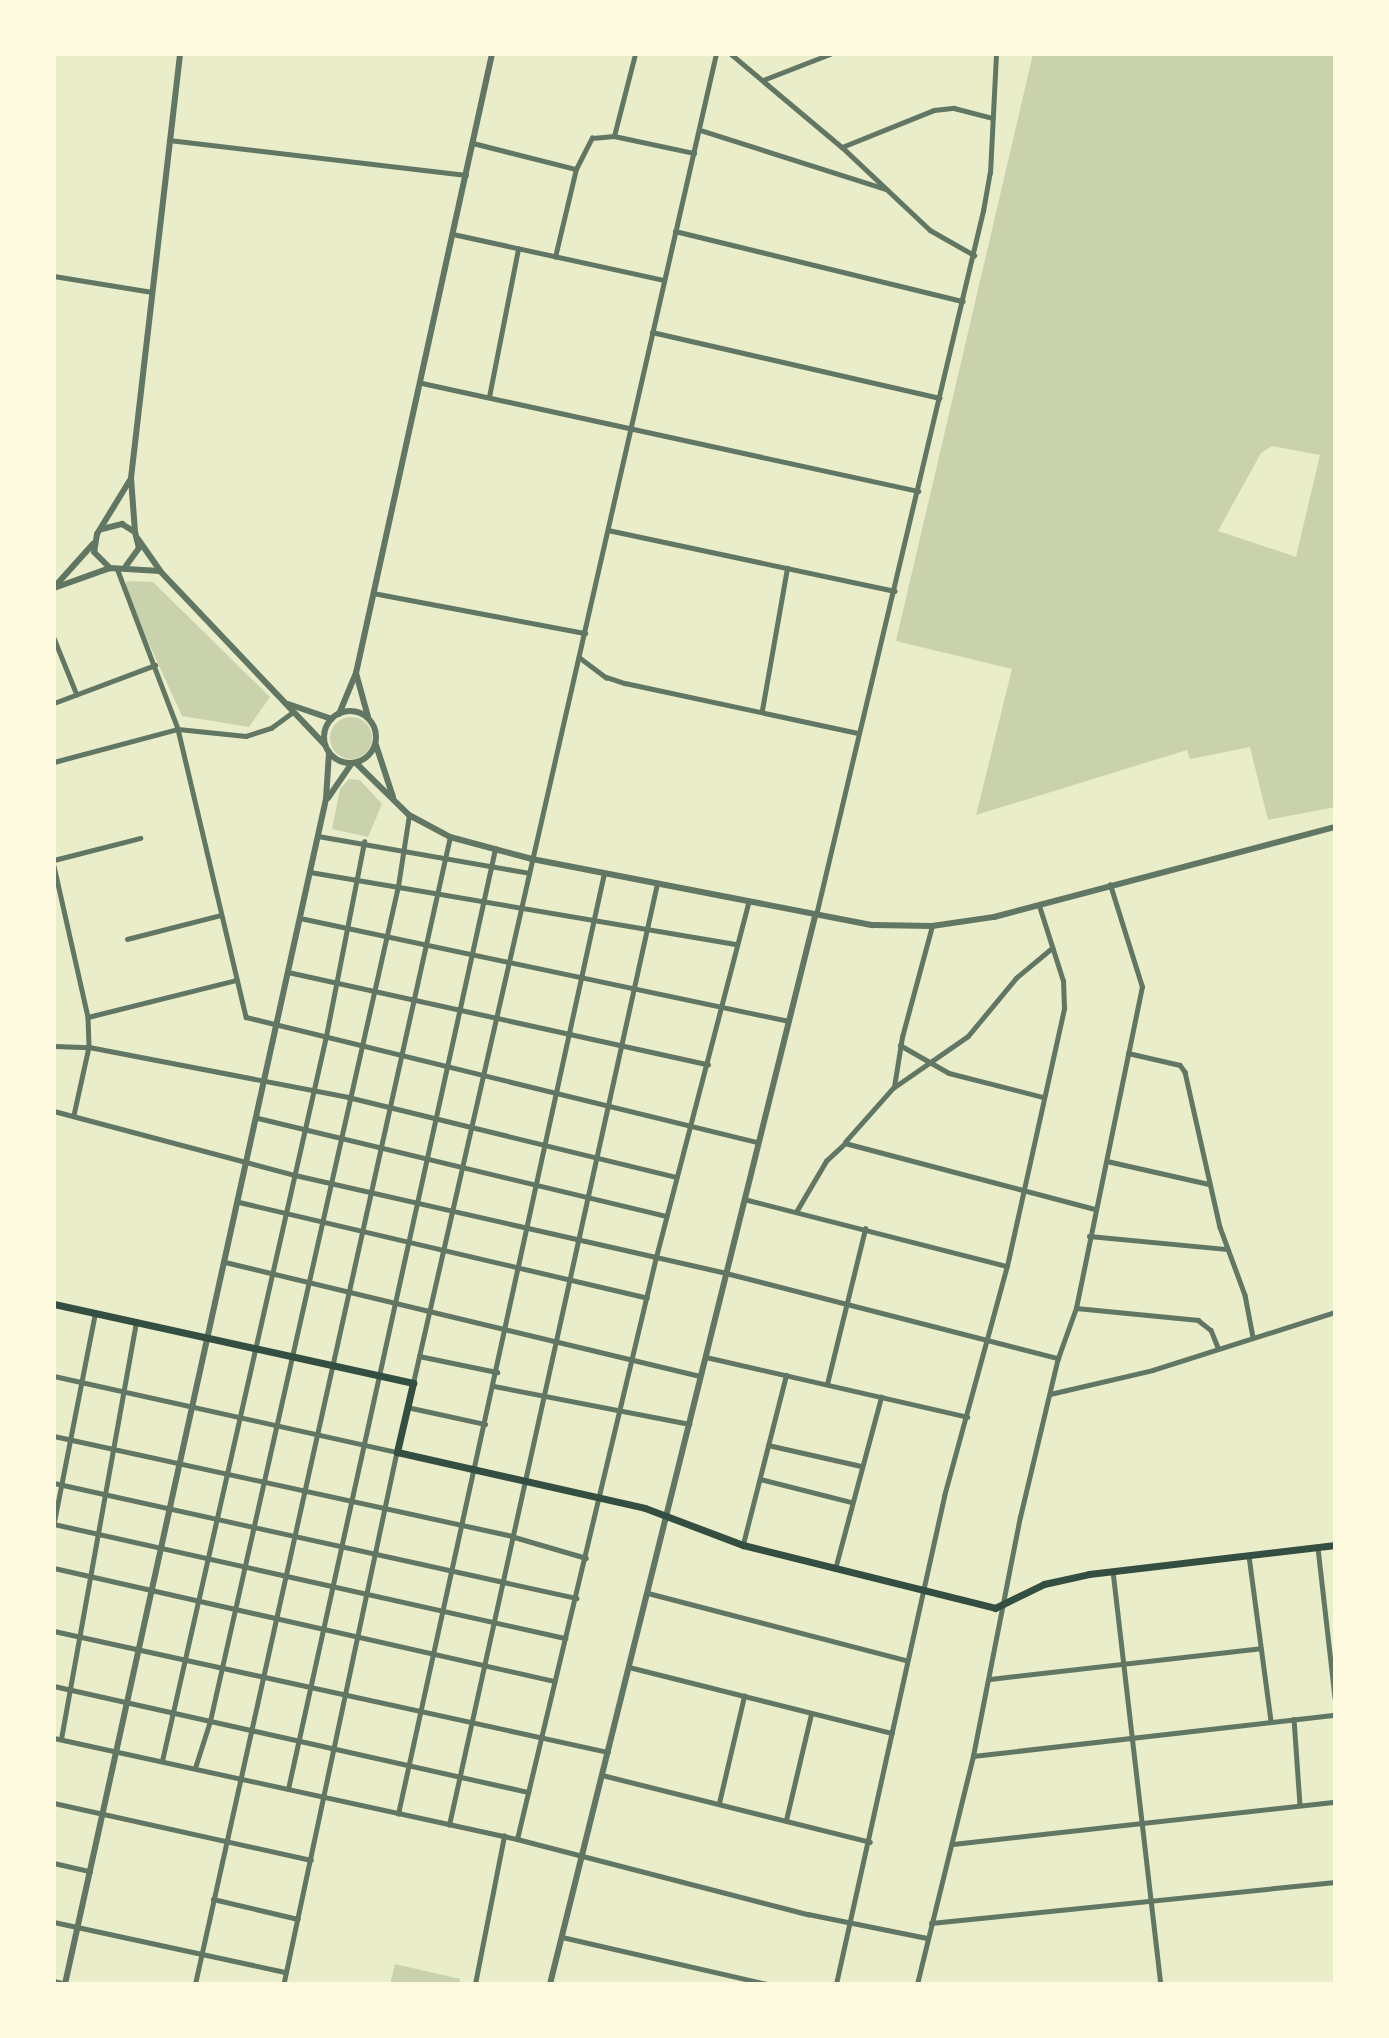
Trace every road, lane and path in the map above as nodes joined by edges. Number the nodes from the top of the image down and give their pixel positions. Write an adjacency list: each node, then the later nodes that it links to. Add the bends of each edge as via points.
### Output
1 (180, 54): 12 (street)
2 (492, 54): 13 (street)
3 (635, 54): 11 (street)
4 (716, 54): 10 (street)
5 (731, 54): 8 (street)
6 (830, 54): 8 (street)
7 (996, 54): 9 (street)
8 (762, 80): 14 (street)
9 (993, 118): 14 (street, via 954,108 934,110); 22 (street, via 990,173)
10 (700, 130): 15 (street); 18 (street)
11 (614, 136): 15 (street); 16 (street, via 592,138)
12 (169, 140): 17 (street); 26 (street)
13 (473, 143): 16 (street); 17 (street)
14 (842, 147): 18 (street)
15 (694, 153): 19 (street)
16 (576, 169): 23 (street)
17 (467, 175): 20 (street)
18 (888, 190): 22 (street, via 930,230)
19 (675, 231): 25 (street); 27 (street)
20 (453, 234): 21 (street); 29 (street)
21 (518, 249): 23 (street); 30 (street)
22 (974, 255): 27 (street)
23 (555, 257): 25 (street)
24 (54, 276): 26 (street)
25 (664, 280): 28 (street)
26 (152, 292): 33 (street)
27 (963, 301): 31 (street)
28 (652, 332): 31 (street); 32 (street)
29 (422, 383): 30 (street); 44 (street)
30 (489, 397): 32 (street)
31 (940, 398): 34 (street)
32 (632, 428): 34 (street); 36 (street)
33 (131, 478): 35 (street); 37 (street)
34 (918, 491): 43 (street)
35 (100, 530): 37 (street, via 122,524); 38 (street)
36 (608, 530): 40 (street); 45 (street)
37 (136, 536): 39 (street, via 136,556); 41 (street)
38 (93, 544): 39 (street, via 98,559); 42 (street)
39 (117, 568): 41 (street); 42 (street); 48 (street)
40 (786, 568): 43 (street); 53 (street)
41 (160, 571): 51 (street)
42 (54, 588)
43 (895, 591): 59 (street)
44 (373, 593): 45 (street); 49 (street)
45 (585, 633): 47 (street)
46 (54, 638): 50 (street)
47 (579, 657): 53 (street, via 613,680); 76 (street)
48 (155, 665): 50 (street); 58 (street)
49 (356, 673): 55 (street); 57 (street)
50 (77, 695): 52 (street)
51 (283, 702): 54 (street); 56 (street)
52 (54, 703)
53 (762, 710): 59 (street)
54 (293, 712): 58 (street, via 271,728 246,736); 61 (street)
55 (339, 714): 56 (street); 57 (street, via 354,712)
56 (332, 719): 61 (street, via 325,731)
57 (369, 719): 60 (street, via 376,730)
58 (178, 729): 63 (street); 92 (street)
59 (859, 733): 93 (street)
60 (376, 744): 64 (street, via 369,755); 66 (street)
61 (325, 745): 62 (street)
62 (329, 752): 64 (street); 65 (street)
63 (54, 762)
64 (354, 763): 65 (street); 66 (street)
65 (326, 799): 69 (street)
66 (393, 799): 67 (street)
67 (409, 815): 70 (street); 73 (street)
68 (1335, 827): 85 (street)
69 (317, 836): 72 (street); 80 (street)
70 (450, 836): 74 (street); 75 (street)
71 (140, 838): 77 (street)
72 (363, 842): 73 (street); 83 (street)
73 (403, 849): 75 (street); 86 (street)
74 (495, 849): 76 (street); 79 (street)
75 (444, 857): 79 (street); 87 (street)
76 (532, 859): 81 (street); 82 (street)
77 (54, 860)
78 (54, 866): 115 (street)
79 (493, 866): 81 (street); 88 (street)
80 (309, 872): 83 (street); 94 (street)
81 (529, 873): 91 (street)
82 (604, 873): 84 (street); 95 (street)
83 (356, 879): 86 (street); 97 (street)
84 (657, 884): 89 (street); 98 (street)
85 (1110, 885): 90 (street); 126 (street, via 1142,978)
86 (398, 886): 87 (street); 99 (street)
87 (435, 893): 88 (street); 102 (street)
88 (486, 901): 91 (street); 104 (street)
89 (748, 903): 93 (street); 101 (street)
90 (1039, 906): 96 (street); 103 (street)
91 (520, 907): 95 (street); 105 (street)
92 (221, 915): 100 (street); 108 (street)
93 (815, 916): 96 (street, via 873,925); 117 (street)
94 (300, 918): 97 (street); 106 (street)
95 (595, 920): 98 (street); 107 (street)
96 (932, 926): 121 (street)
97 (345, 928): 99 (street); 109 (street)
98 (648, 928): 101 (street); 111 (street)
99 (384, 936): 102 (street); 110 (street)
100 (127, 939)
101 (735, 944): 113 (street)
102 (423, 946): 104 (street); 112 (street)
103 (1052, 948): 128 (street, via 1016,978 968,1036); 137 (street, via 1065,996)
104 (474, 955): 105 (street); 114 (street)
105 (508, 962): 107 (street); 116 (street)
106 (288, 972): 109 (street); 118 (street)
107 (582, 978): 111 (street); 119 (street)
108 (236, 980): 115 (street); 118 (street, via 246,1017)
109 (335, 983): 110 (street); 120 (street)
110 (371, 990): 112 (street); 123 (street)
111 (634, 990): 113 (street); 125 (street)
112 (411, 999): 114 (street); 127 (street)
113 (722, 1007): 117 (street); 129 (street)
114 (459, 1009): 116 (street); 130 (street)
115 (88, 1017): 124 (street)
116 (495, 1017): 119 (street); 131 (street)
117 (787, 1021): 148 (street)
118 (277, 1026): 120 (street); 132 (street)
119 (569, 1036): 125 (street); 135 (street)
120 (326, 1037): 123 (street); 134 (street)
121 (900, 1045): 128 (street); 133 (street)
122 (54, 1046): 124 (street)
123 (360, 1046): 127 (street); 136 (street)
124 (89, 1047): 132 (street); 141 (street)
125 (622, 1047): 129 (street); 138 (street)
126 (1128, 1053): 154 (street); 161 (street, via 1180,1065 1185,1072)
127 (400, 1054): 130 (street); 139 (street)
128 (929, 1063): 133 (street); 137 (street)
129 (708, 1065): 144 (street)
130 (446, 1067): 131 (street); 143 (street)
131 (482, 1075): 135 (street); 145 (street)
132 (266, 1081): 134 (street); 142 (street)
133 (893, 1088): 149 (street)
134 (313, 1091): 136 (street); 146 (street)
135 (556, 1093): 138 (street); 150 (street)
136 (348, 1097): 139 (street); 147 (street)
137 (1043, 1097): 163 (street)
138 (608, 1106): 144 (street); 152 (street)
139 (388, 1108): 143 (street); 151 (street)
140 (54, 1111): 141 (street)
141 (74, 1115): 155 (street)
142 (258, 1118): 146 (street); 155 (street)
143 (435, 1118): 145 (street); 153 (street)
144 (692, 1125): 148 (street); 158 (street)
145 (471, 1127): 150 (street); 156 (street)
146 (305, 1128): 147 (street); 157 (street)
147 (338, 1138): 151 (street); 159 (street)
148 (757, 1142): 165 (street)
149 (845, 1143): 163 (street); 170 (street, via 826,1161)
150 (545, 1145): 152 (street); 160 (street)
151 (378, 1149): 153 (street); 162 (street)
152 (596, 1157): 158 (street); 164 (street)
153 (425, 1158): 156 (street); 166 (street)
154 (1107, 1161): 161 (street); 168 (street)
155 (247, 1163): 157 (street); 167 (street)
156 (461, 1167): 160 (street); 169 (street)
157 (295, 1175): 159 (street); 171 (street)
158 (676, 1177): 172 (street)
159 (328, 1181): 162 (street); 173 (street)
160 (537, 1184): 164 (street); 174 (street)
161 (1209, 1184): 181 (street)
162 (368, 1190): 166 (street); 176 (street)
163 (1023, 1190): 168 (street); 184 (street)
164 (587, 1197): 172 (street); 178 (street)
165 (744, 1199): 170 (street); 186 (street)
166 (416, 1201): 169 (street); 179 (street)
167 (239, 1202): 171 (street); 183 (street)
168 (1094, 1209): 177 (street)
169 (454, 1210): 174 (street); 180 (street)
170 (796, 1212): 175 (street)
171 (286, 1215): 173 (street); 187 (street)
172 (666, 1216): 182 (street)
173 (320, 1222): 176 (street); 189 (street)
174 (529, 1227): 178 (street); 185 (street)
175 (865, 1229): 184 (street); 193 (street)
176 (359, 1231): 179 (street); 190 (street)
177 (1089, 1236): 181 (street); 195 (street)
178 (578, 1239): 182 (street); 188 (street)
179 (407, 1241): 180 (street); 192 (street)
180 (445, 1248): 185 (street); 196 (street)
181 (1227, 1249): 201 (street)
182 (656, 1257): 186 (street); 191 (street)
183 (225, 1262): 187 (street); 202 (street)
184 (1007, 1266): 203 (street)
185 (521, 1267): 188 (street); 200 (street)
186 (726, 1273): 193 (street); 209 (street)
187 (273, 1274): 189 (street); 206 (street)
188 (569, 1279): 191 (street); 204 (street)
189 (306, 1282): 190 (street); 207 (street)
190 (347, 1291): 192 (street); 212 (street)
191 (648, 1298): 211 (street)
192 (393, 1303): 196 (street); 214 (street)
193 (847, 1303): 203 (street); 220 (street)
194 (54, 1304): 198 (main road)
195 (1076, 1308): 205 (street, via 1198,1320 1211,1330); 210 (street)
196 (430, 1312): 200 (street); 208 (street)
197 (1335, 1312): 201 (street)
198 (95, 1313): 199 (main road); 218 (street)
199 (136, 1322): 202 (main road); 222 (street)
200 (505, 1331): 204 (street); 213 (street)
201 (1253, 1337): 205 (street)
202 (210, 1338): 206 (main road); 226 (street)
203 (986, 1340): 210 (street); 229 (street)
204 (555, 1341): 211 (street); 224 (street)
205 (1218, 1347): 223 (street, via 1153,1370)
206 (255, 1348): 207 (main road); 230 (street)
207 (289, 1356): 212 (main road); 233 (street)
208 (419, 1356): 213 (street); 219 (street)
209 (705, 1357): 215 (street); 217 (street)
210 (1058, 1358): 223 (street)
211 (634, 1359): 217 (street); 228 (street)
212 (332, 1366): 214 (main road); 234 (street)
213 (496, 1372): 221 (street)
214 (377, 1375): 219 (main road); 237 (street)
215 (786, 1375): 220 (street); 238 (street)
216 (54, 1376): 218 (street)
217 (700, 1376): 232 (street)
218 (82, 1383): 222 (street); 236 (street)
219 (413, 1383): 227 (main road)
220 (827, 1384): 225 (street)
221 (494, 1385): 224 (street); 231 (street)
222 (124, 1392): 226 (street); 239 (street)
223 (1050, 1394): 289 (street)
224 (543, 1396): 228 (street); 246 (street)
225 (881, 1397): 229 (street); 242 (street)
226 (193, 1407): 230 (street); 241 (street)
227 (407, 1407): 231 (street); 240 (main road)
228 (621, 1411): 232 (street); 252 (street)
229 (967, 1417): 286 (street)
230 (239, 1418): 233 (street); 244 (street)
231 (485, 1424): 243 (street)
232 (689, 1424): 258 (street)
233 (273, 1425): 234 (street); 247 (street)
234 (314, 1434): 237 (street); 250 (street)
235 (54, 1436): 236 (street)
236 (71, 1439): 239 (street); 249 (street)
237 (363, 1444): 240 (street); 254 (street)
238 (768, 1445): 242 (street); 245 (street)
239 (114, 1449): 241 (street); 251 (street)
240 (397, 1451): 243 (main road); 256 (street)
241 (181, 1464): 244 (street); 255 (street)
242 (862, 1466): 253 (street)
243 (474, 1469): 246 (main road); 261 (street)
244 (228, 1475): 247 (street); 257 (street)
245 (760, 1479): 253 (street); 266 (street)
246 (523, 1480): 252 (main road); 264 (street)
247 (260, 1481): 250 (street); 260 (street)
248 (54, 1483): 249 (street)
249 (62, 1484): 251 (street); 259 (street)
250 (301, 1490): 254 (street); 263 (street)
251 (105, 1494): 255 (street); 262 (street)
252 (600, 1499): 258 (main road, via 645,1508); 273 (street)
253 (851, 1502): 277 (street)
254 (351, 1503): 256 (street); 265 (street)
255 (171, 1508): 257 (street); 269 (street)
256 (384, 1509): 261 (street); 270 (street)
257 (216, 1518): 260 (street); 272 (street)
258 (666, 1519): 266 (main road); 284 (street)
259 (54, 1523): 262 (street)
260 (250, 1525): 263 (street); 274 (street)
261 (461, 1526): 264 (street); 276 (street)
262 (98, 1534): 269 (street); 280 (street)
263 (293, 1534): 265 (street); 279 (street)
264 (511, 1536): 273 (street); 281 (street)
265 (342, 1545): 270 (street); 282 (street)
266 (743, 1545): 277 (main road)
267 (1335, 1545): 268 (main road)
268 (1318, 1547): 271 (main road); 316 (street)
269 (162, 1548): 272 (street); 283 (street)
270 (374, 1552): 276 (street); 285 (street)
271 (1249, 1555): 278 (main road); 299 (street)
272 (207, 1558): 274 (street); 288 (street)
273 (586, 1558): 287 (street)
274 (243, 1566): 279 (street); 290 (street)
275 (54, 1568): 280 (street)
276 (452, 1569): 281 (street); 291 (street)
277 (835, 1570): 286 (main road)
278 (1113, 1571): 289 (main road, via 1051,1581); 304 (street)
279 (283, 1575): 282 (street); 292 (street)
280 (90, 1576): 283 (street); 296 (street)
281 (501, 1579): 287 (street); 293 (street)
282 (333, 1586): 285 (street); 294 (street)
283 (153, 1589): 288 (street); 300 (street)
284 (648, 1592): 303 (street); 307 (street)
285 (368, 1593): 291 (street); 297 (street)
286 (922, 1593): 289 (main road); 303 (street)
287 (576, 1598): 298 (street)
288 (198, 1599): 290 (street); 302 (street)
289 (1004, 1606): 309 (street)
290 (234, 1608): 292 (street); 305 (street)
291 (443, 1610): 293 (street); 301 (street)
292 (274, 1616): 294 (street); 308 (street)
293 (494, 1621): 298 (street); 306 (street)
294 (324, 1627): 297 (street); 312 (street)
295 (54, 1631): 296 (street)
296 (80, 1636): 300 (street); 313 (street)
297 (359, 1637): 301 (street); 314 (street)
298 (565, 1638): 310 (street)
299 (1260, 1648): 304 (street); 324 (street)
300 (139, 1650): 302 (street); 317 (street)
301 (433, 1655): 306 (street); 319 (street)
302 (184, 1660): 305 (street); 318 (street)
303 (906, 1660): 327 (street)
304 (1122, 1663): 309 (street); 330 (street)
305 (221, 1666): 308 (street); 323 (street)
306 (484, 1666): 310 (street); 325 (street)
307 (629, 1667): 315 (street); 335 (street)
308 (261, 1677): 312 (street); 326 (street)
309 (990, 1679): 336 (street)
310 (554, 1681): 329 (street)
311 (54, 1686): 313 (street)
312 (310, 1688): 314 (street); 332 (street)
313 (70, 1689): 317 (street); 331 (street)
314 (347, 1696): 319 (street); 333 (street)
315 (744, 1696): 320 (street); 348 (street)
316 (1335, 1698)
317 (126, 1702): 318 (street); 334 (street)
318 (173, 1712): 323 (street); 337 (street)
319 (420, 1712): 325 (street); 338 (street)
320 (811, 1714): 327 (street); 352 (street)
321 (1335, 1716): 322 (street)
322 (1294, 1719): 324 (street); 349 (street)
323 (210, 1721): 326 (street); 339 (street)
324 (1271, 1721): 330 (street)
325 (471, 1725): 329 (street); 341 (street)
326 (250, 1730): 332 (street); 342 (street)
327 (892, 1733): 358 (street)
328 (54, 1738): 331 (street)
329 (542, 1738): 335 (street); 344 (street)
330 (1130, 1738): 336 (street); 354 (street)
331 (61, 1739): 334 (street)
332 (298, 1740): 333 (street); 343 (street)
333 (335, 1749): 338 (street); 345 (street)
334 (116, 1751): 337 (street); 350 (street)
335 (608, 1752): 340 (street)
336 (973, 1756): 359 (street)
337 (162, 1761): 339 (street)
338 (408, 1765): 341 (street); 351 (street)
339 (195, 1768): 342 (street)
340 (603, 1775): 348 (street); 360 (street)
341 (459, 1777): 344 (street); 353 (street)
342 (240, 1779): 343 (street); 357 (street)
343 (288, 1789): 345 (street)
344 (528, 1792): 356 (street)
345 (325, 1798): 351 (street); 361 (street)
346 (1335, 1802): 349 (street)
347 (54, 1803): 350 (street)
348 (719, 1803): 352 (street)
349 (1300, 1805): 354 (street)
350 (104, 1814): 357 (street); 363 (street)
351 (398, 1814): 353 (street)
352 (786, 1820): 358 (street)
353 (449, 1825): 355 (street)
354 (1141, 1826): 359 (street); 366 (street)
355 (504, 1836): 356 (street); 380 (street)
356 (517, 1839): 360 (street)
357 (226, 1840): 361 (street); 365 (street)
358 (870, 1842): 370 (street)
359 (953, 1844): 369 (street)
360 (583, 1855): 370 (street); 372 (street)
361 (311, 1860): 367 (street)
362 (54, 1863): 363 (street)
363 (91, 1871): 371 (street)
364 (1335, 1882): 366 (street)
365 (213, 1899): 367 (street); 374 (street)
366 (1151, 1901): 369 (street); 385 (street)
367 (298, 1919): 375 (street)
368 (54, 1922): 371 (street)
369 (931, 1923): 373 (street)
370 (851, 1924): 373 (street); 383 (street)
371 (78, 1927): 374 (street); 377 (street)
372 (562, 1937): 381 (street); 382 (street)
373 (927, 1938): 384 (street)
374 (201, 1955): 375 (street); 378 (street)
375 (286, 1972): 379 (street)
376 (54, 1981): 377 (street)
377 (65, 1984)
378 (195, 1984)
379 (284, 1984)
380 (474, 1984)
381 (550, 1984)
382 (767, 1984)
383 (836, 1984)
384 (917, 1984)
385 (1161, 1984)

